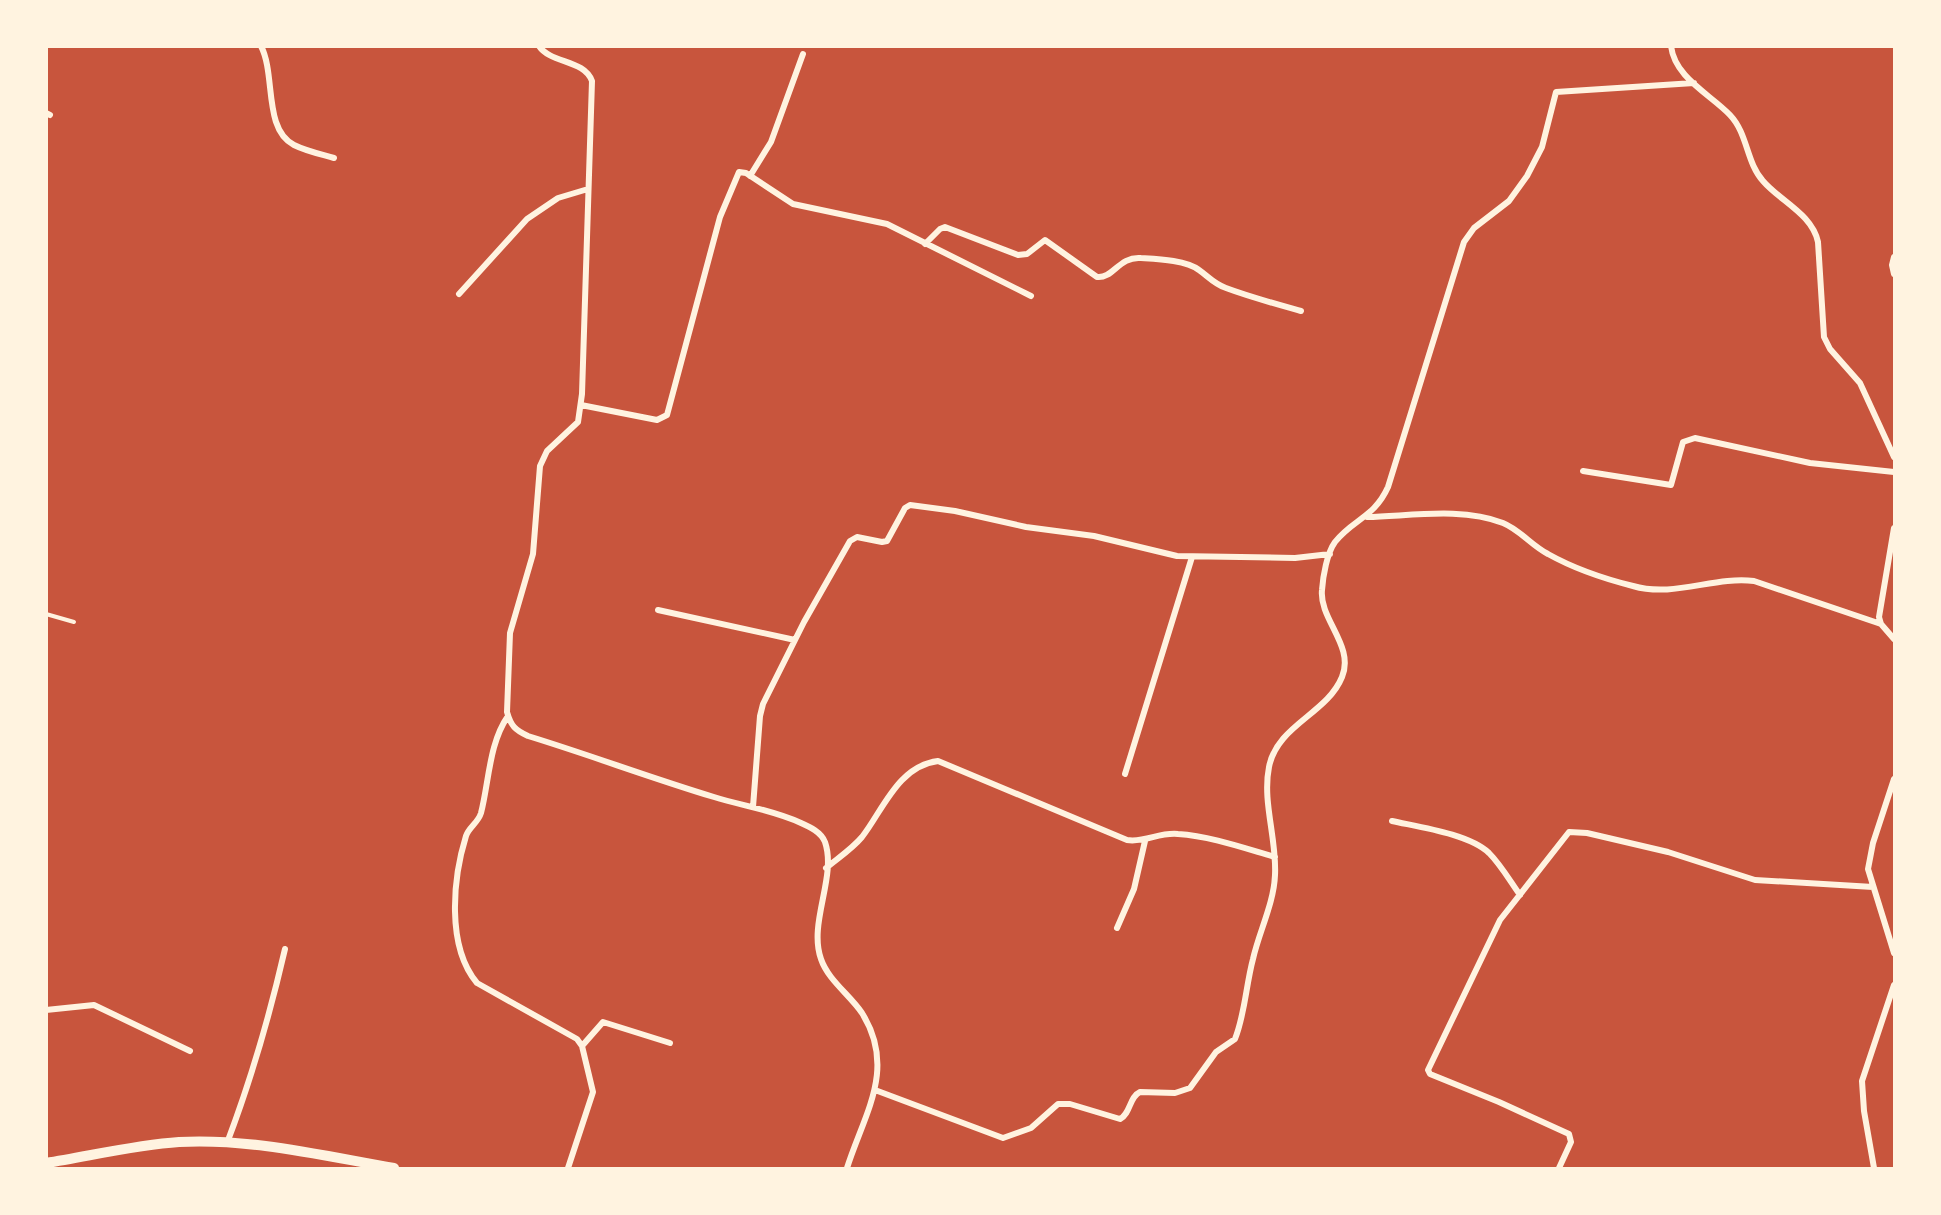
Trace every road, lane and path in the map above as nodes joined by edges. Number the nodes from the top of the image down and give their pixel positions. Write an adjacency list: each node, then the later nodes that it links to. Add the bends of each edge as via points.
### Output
1 (261, 46): 6 (street, via 277,129 292,144)
2 (538, 46): 8 (street, via 590,76)
3 (1671, 46): 5 (street, via 1678,68)
4 (803, 54): 7 (street, via 771,142)
5 (1694, 83): 16 (street, via 1735,122 1761,179 1815,230 1824,337 1860,383); 19 (street, via 1556,93 1542,147 1527,176 1509,201 1474,228 1464,242 1392,478 1378,505)
6 (334, 158)
7 (750, 176): 9 (street, via 793,204 876,221); 15 (street, via 739,172 725,202 665,418 649,419)
8 (588, 189): 12 (street, via 558,198 527,219); 15 (street)
9 (925, 244): 13 (street); 14 (street, via 945,227 1018,255 1027,254 1045,240 1097,277 1108,275 1130,258 1153,259 1192,267 1214,284)
10 (1894, 257): 11 (street)
11 (1894, 274)
12 (459, 294)
13 (1031, 296)
14 (1301, 311)
15 (581, 405): 29 (street, via 574,427 547,451 540,466 535,545 510,633)
16 (1894, 457)
17 (1583, 471): 18 (street, via 1671,485 1683,442 1695,438 1810,463)
18 (1894, 472)
19 (1366, 517): 21 (street, via 1338,539); 26 (street, via 1486,518 1516,530 1550,555 1632,586 1681,590 1754,581)
20 (1894, 528): 26 (street)
21 (1330, 554): 22 (street, via 1295,558); 35 (street, via 1322,595 1339,639 1344,671 1318,708 1275,746 1266,786)
22 (1192, 557): 28 (street, via 1159,554 1094,536 910,505 887,541 857,537 850,541); 30 (street)
23 (658, 610): 28 (street)
24 (46, 614): 25 (lane)
25 (74, 622)
26 (1881, 624): 27 (street)
27 (1894, 639)
28 (795, 640): 32 (street, via 761,711)
29 (508, 716): 32 (street, via 513,727 528,736); 45 (street, via 500,731 481,814 467,832 457,871 454,903 458,933 468,969 477,983 577,1039)
30 (1125, 774)
31 (1894, 779): 37 (street, via 1868,859)
32 (753, 807): 36 (street, via 799,822 820,834 826,846)
33 (1392, 821): 38 (street, via 1458,838 1488,852)
34 (1145, 841): 35 (street, via 1180,834); 36 (street, via 1109,835 938,761 928,763 898,784 858,842); 39 (street, via 1138,878)
35 (1275, 857): 47 (street, via 1275,878 1235,1039 1216,1052 1190,1088 1175,1093 1137,1093 1120,1119 1058,1104 1031,1128 1003,1138)
36 (826, 868): 47 (street, via 819,951 828,971 862,1014 873,1036 879,1067)
37 (1873, 887): 38 (street, via 1755,880 1668,852 1572,831); 41 (street)
38 (1520, 895): 53 (street, via 1500,920 1428,1070 1569,1134 1571,1142)
39 (1116, 928)
40 (285, 949): 48 (street, via 248,1089)
41 (1894, 953)
42 (1894, 985): 54 (street, via 1862,1081)
43 (46, 1010): 46 (street, via 94,1005)
44 (670, 1043): 45 (street, via 603,1022)
45 (582, 1046): 51 (street, via 593,1092)
46 (189, 1051)
47 (875, 1090): 52 (street)
48 (227, 1143): 49 (street, via 178,1142); 50 (street)
49 (46, 1163)
50 (393, 1168)
51 (568, 1168)
52 (847, 1168)
53 (1559, 1168)
54 (1874, 1168)

